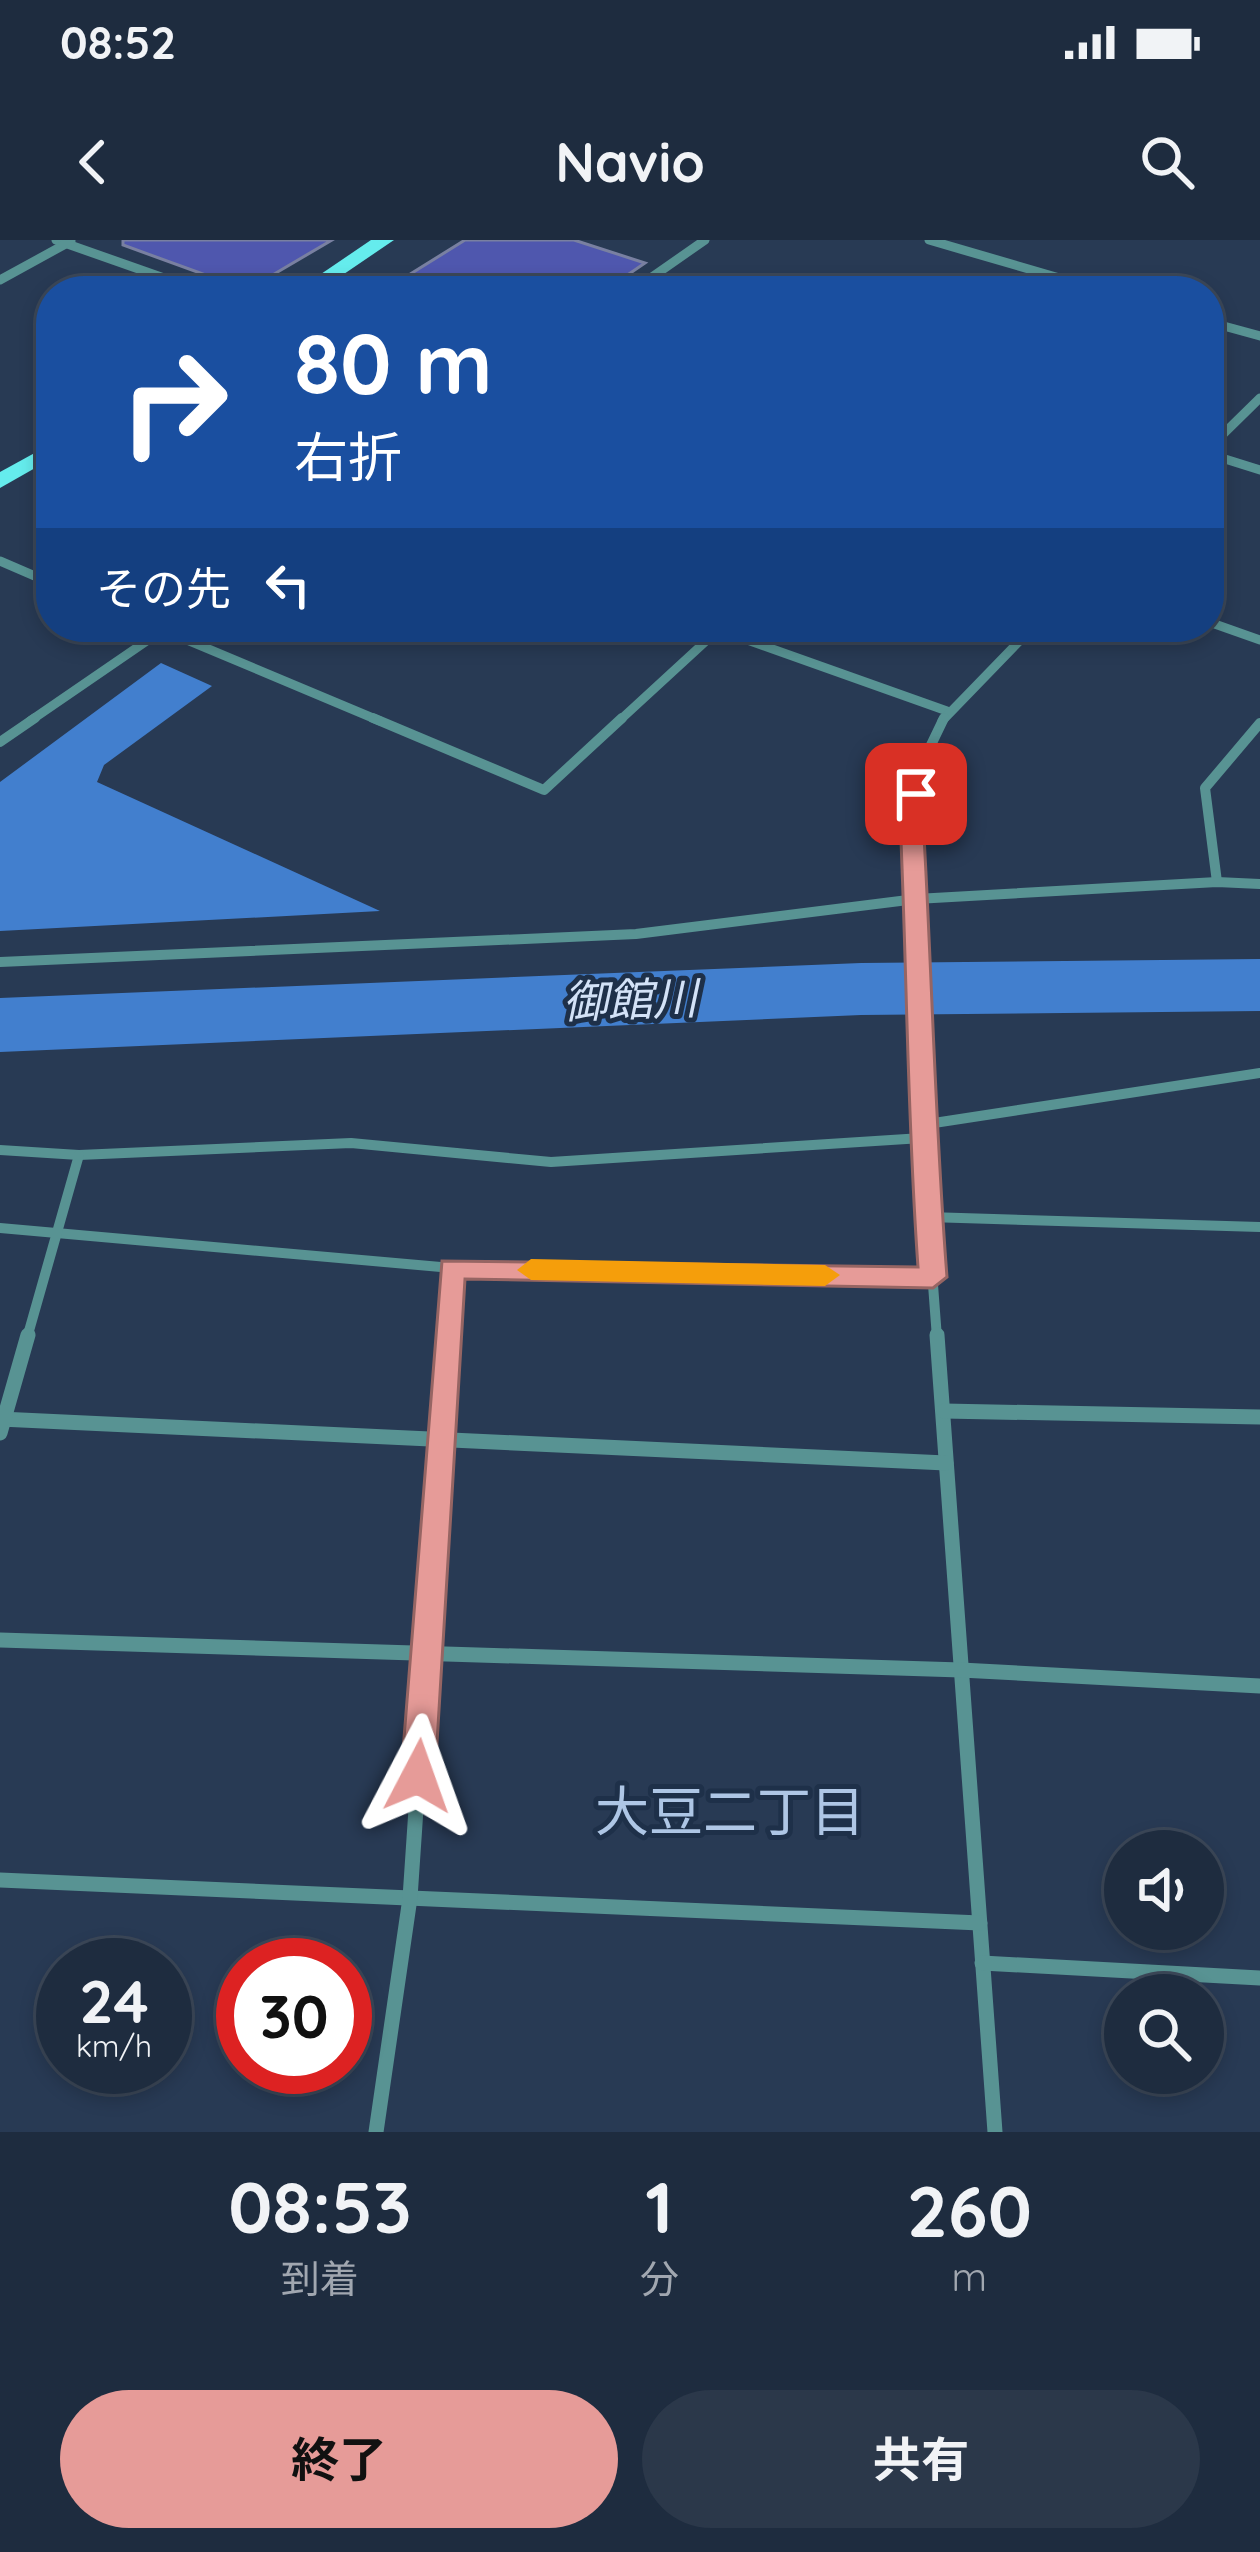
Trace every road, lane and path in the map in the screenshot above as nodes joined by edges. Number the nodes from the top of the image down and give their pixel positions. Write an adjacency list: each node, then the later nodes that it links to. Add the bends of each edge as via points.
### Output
1 (56, 240): 5 (street)
2 (384, 240): 7 (main road)
3 (705, 240): 8 (street)
4 (929, 240): 9 (street)
5 (70, 241): 6 (street); 10 (street)
6 (162, 276)
7 (329, 276)
8 (653, 276)
9 (1053, 276)
10 (0, 280)
11 (1224, 326): 12 (street)
12 (1260, 337)
13 (1260, 398): 14 (street)
14 (1224, 435)
15 (1224, 457): 17 (street)
16 (36, 459): 18 (main road)
17 (1260, 470)
18 (0, 482)
19 (0, 561): 20 (street)
20 (36, 577)
21 (1224, 627): 22 (street)
22 (1260, 640)
23 (142, 642): 30 (street)
24 (195, 642): 25 (street, via 544,790)
25 (699, 642)
26 (753, 642): 28 (street)
27 (1018, 642): 28 (street)
28 (947, 711): 33 (street, via 919,770)
29 (1260, 723): 31 (street, via 1205,788)
30 (0, 742)
31 (1216, 882): 32 (street); 33 (street)
32 (1260, 884)
33 (916, 898): 34 (street, via 636,934); 36 (street)
34 (0, 962)
35 (1260, 1073): 36 (street)
36 (922, 1131): 38 (street, via 551,1162 351,1143); 39 (street)
37 (0, 1150): 38 (street)
38 (79, 1155): 42 (street)
39 (928, 1217): 40 (street); 44 (street)
40 (1260, 1227)
41 (0, 1228): 42 (street)
42 (58, 1230): 43 (street); 47 (street)
43 (452, 1268): 44 (street); 48 (street)
44 (933, 1277): 45 (street)
45 (944, 1411): 46 (street); 49 (street)
46 (1260, 1417)
47 (1, 1423): 48 (street)
48 (440, 1439): 49 (street); 51 (street)
49 (946, 1463): 52 (street)
50 (0, 1640): 51 (street)
51 (426, 1653): 52 (street); 55 (street)
52 (961, 1670): 53 (street); 56 (street)
53 (1260, 1686)
54 (0, 1880): 55 (street)
55 (410, 1898): 56 (street); 59 (street)
56 (980, 1923): 57 (street)
57 (982, 1963): 58 (street); 60 (street)
58 (1260, 1978)
59 (376, 2132)
60 (995, 2132)

